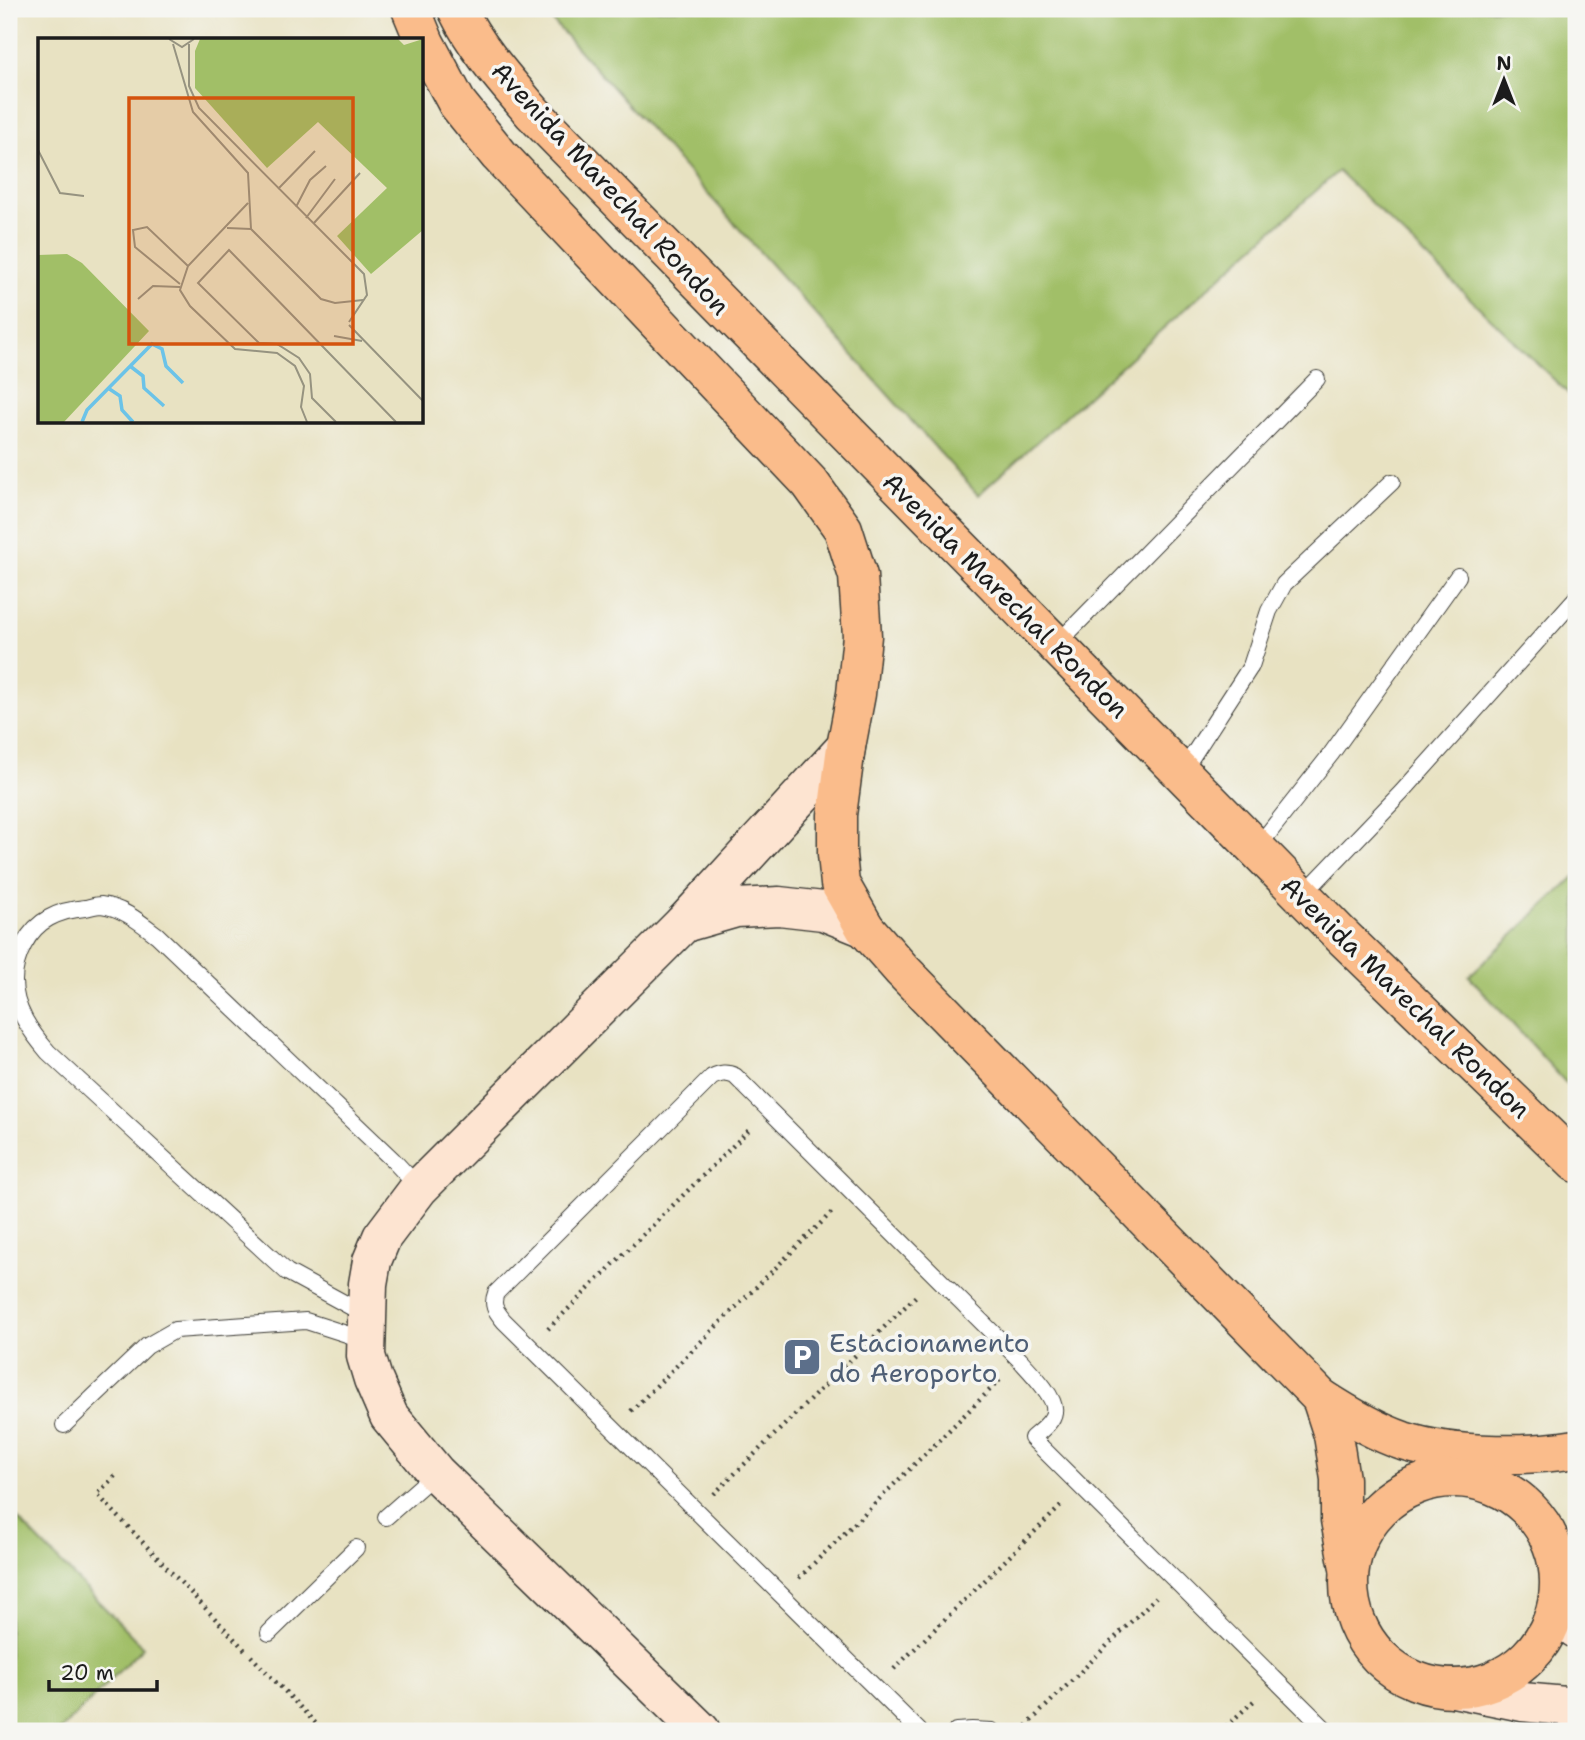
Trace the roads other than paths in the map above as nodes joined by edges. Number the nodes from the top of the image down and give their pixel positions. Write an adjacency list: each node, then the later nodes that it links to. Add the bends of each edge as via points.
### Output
1 (411, 9): 3 (main road, Avenida Marechal Rondon)
2 (457, 9): 9 (main road, Avenida Marechal Rondon, via 497,71 533,113)
3 (423, 38)
4 (424, 41): 10 (main road, Avenida Marechal Rondon, via 457,103 499,155 810,483 843,529 858,576 862,636)
5 (1317, 379): 9 (lane)
6 (1392, 482): 11 (lane, via 1284,584 1269,611 1251,666)
7 (1458, 576): 12 (lane, via 1331,754)
8 (1576, 598): 13 (lane)
9 (1056, 645): 11 (main road, Avenida Marechal Rondon)
10 (846, 747): 14 (street); 15 (main road, Avenida Marechal Rondon, via 836,854 840,884)
11 (1182, 772): 12 (main road, Avenida Marechal Rondon)
12 (1256, 849): 13 (main road, Avenida Marechal Rondon)
13 (1302, 896): 16 (main road, Avenida Marechal Rondon)
14 (684, 923): 15 (street, via 736,908 779,906 823,911); 17 (street)
15 (865, 928): 19 (main road, Avenida Marechal Rondon)
16 (1576, 1163)
17 (419, 1188): 18 (street, via 382,1237 372,1261); 18 (lane, via 158,935 129,914 101,905 71,910 47,919 28,936 18,955 14,981 29,1029 48,1052 287,1272)
18 (366, 1327): 20 (lane, via 306,1321 176,1329 147,1346); 22 (street, via 366,1356 389,1416)
19 (1321, 1398): 21 (main road, via 1403,1441 1457,1453); 25 (main road, via 1333,1436)
20 (64, 1425)
21 (1576, 1449)
22 (436, 1473): 23 (lane); 30 (street)
23 (386, 1517)
24 (356, 1548): 27 (lane)
25 (1349, 1570): 26 (main road, via 1362,1531 1389,1500 1426,1482 1465,1479 1502,1490 1532,1513 1552,1546); 28 (main road, via 1350,1600 1371,1649 1409,1678)
26 (1567, 1594): 28 (main road, via 1536,1649 1519,1665 1499,1678)
27 (269, 1633)
28 (1452, 1688): 29 (street)
29 (1576, 1707)
30 (701, 1731)
31 (919, 1731): 34 (lane, via 493,1307 496,1293 712,1077 722,1073 735,1076 1020,1360 1054,1402 1052,1418 1032,1438)
32 (956, 1731): 33 (lane)
33 (992, 1731)
34 (1327, 1731)

